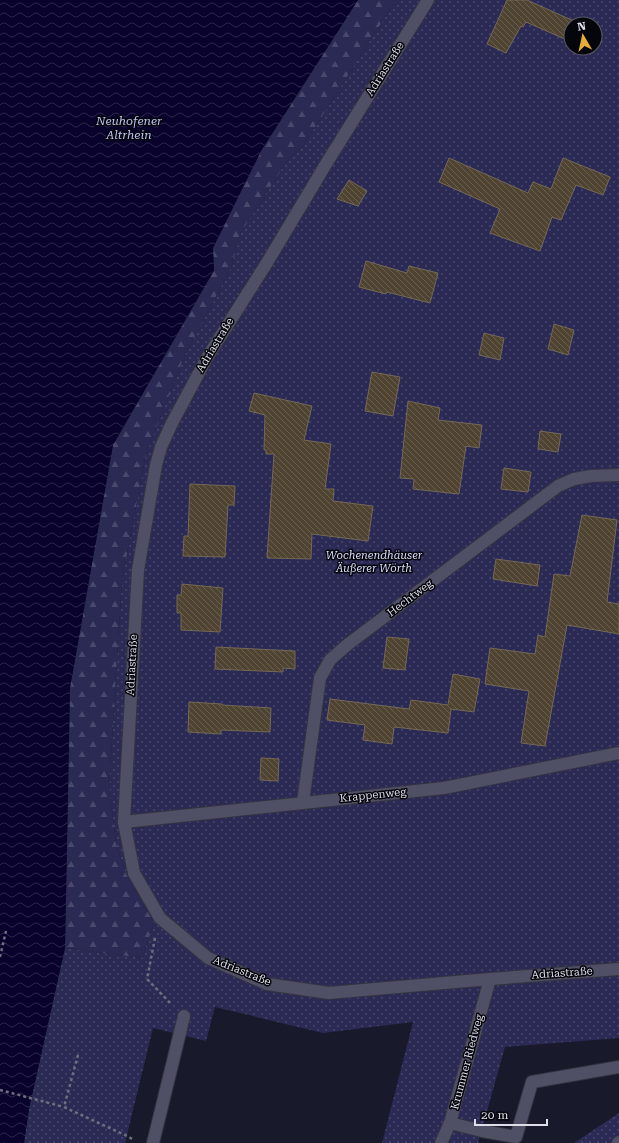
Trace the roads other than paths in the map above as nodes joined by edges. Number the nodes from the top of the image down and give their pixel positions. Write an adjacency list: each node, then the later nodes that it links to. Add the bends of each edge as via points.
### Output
1 (428, 0): 5 (street, Adriastraße, via 208,356 161,447 138,570)
2 (619, 475): 4 (street, Hechtweg, via 574,479 558,486 330,660 320,678)
3 (619, 753): 4 (street, Krappenweg, via 444,788)
4 (303, 802): 5 (street, Krappenweg)
5 (124, 822): 7 (street, Adriastraße, via 134,873 160,918 208,958 267,984 329,993)
6 (619, 969): 7 (street, Adriastraße)
7 (490, 979): 10 (street, Krummer Riedweg)
8 (184, 1016): 11 (street)
9 (619, 1067): 10 (street, via 532,1082 516,1137)
10 (450, 1123): 12 (street, Krummer Riedweg)
11 (154, 1143)
12 (441, 1143)

